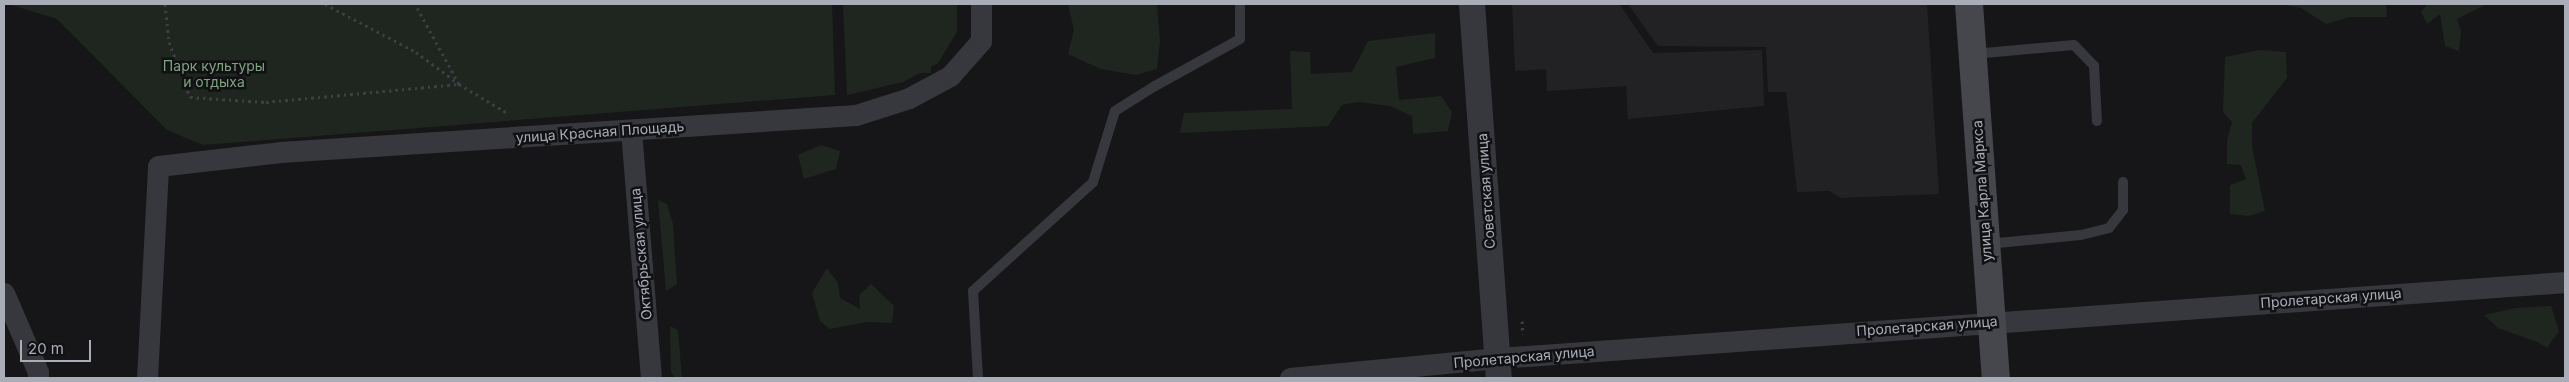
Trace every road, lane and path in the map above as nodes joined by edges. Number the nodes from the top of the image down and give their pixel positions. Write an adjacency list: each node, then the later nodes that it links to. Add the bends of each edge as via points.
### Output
1 (165, 4): 9 (path, via 169,42 190,97 266,102)
2 (325, 4): 9 (path, via 416,52)
3 (415, 4): 9 (path)
4 (981, 4): 12 (street, улица Красная Площадь, via 981,41 950,76 909,98 856,115)
5 (1240, 4): 22 (lane, via 1240,39 1115,112 1093,182 973,290)
6 (1472, 4): 18 (street, Советская улица)
7 (1969, 4): 8 (main road, улица Карла Маркса)
8 (1972, 54): 11 (lane, via 2074,45 2094,66); 14 (main road, улица Карла Маркса)
9 (459, 84): 10 (path)
10 (512, 117)
11 (2097, 120)
12 (631, 130): 20 (street, улица Красная Площадь, via 280,152 158,166); 21 (street, Октябрьская улица)
13 (2123, 182): 14 (lane, via 2123,210 2109,228 2081,235)
14 (1986, 244): 17 (main road, улица Карла Маркса)
15 (2565, 282): 17 (street, Пролетарская улица)
16 (4, 293): 19 (street)
17 (1992, 321): 18 (street, Пролетарская улица); 24 (main road, улица Карла Маркса)
18 (1498, 368): 23 (street, Пролетарская улица)
19 (38, 378)
20 (148, 378)
21 (651, 378)
22 (978, 378)
23 (1290, 378)
24 (1996, 378)

